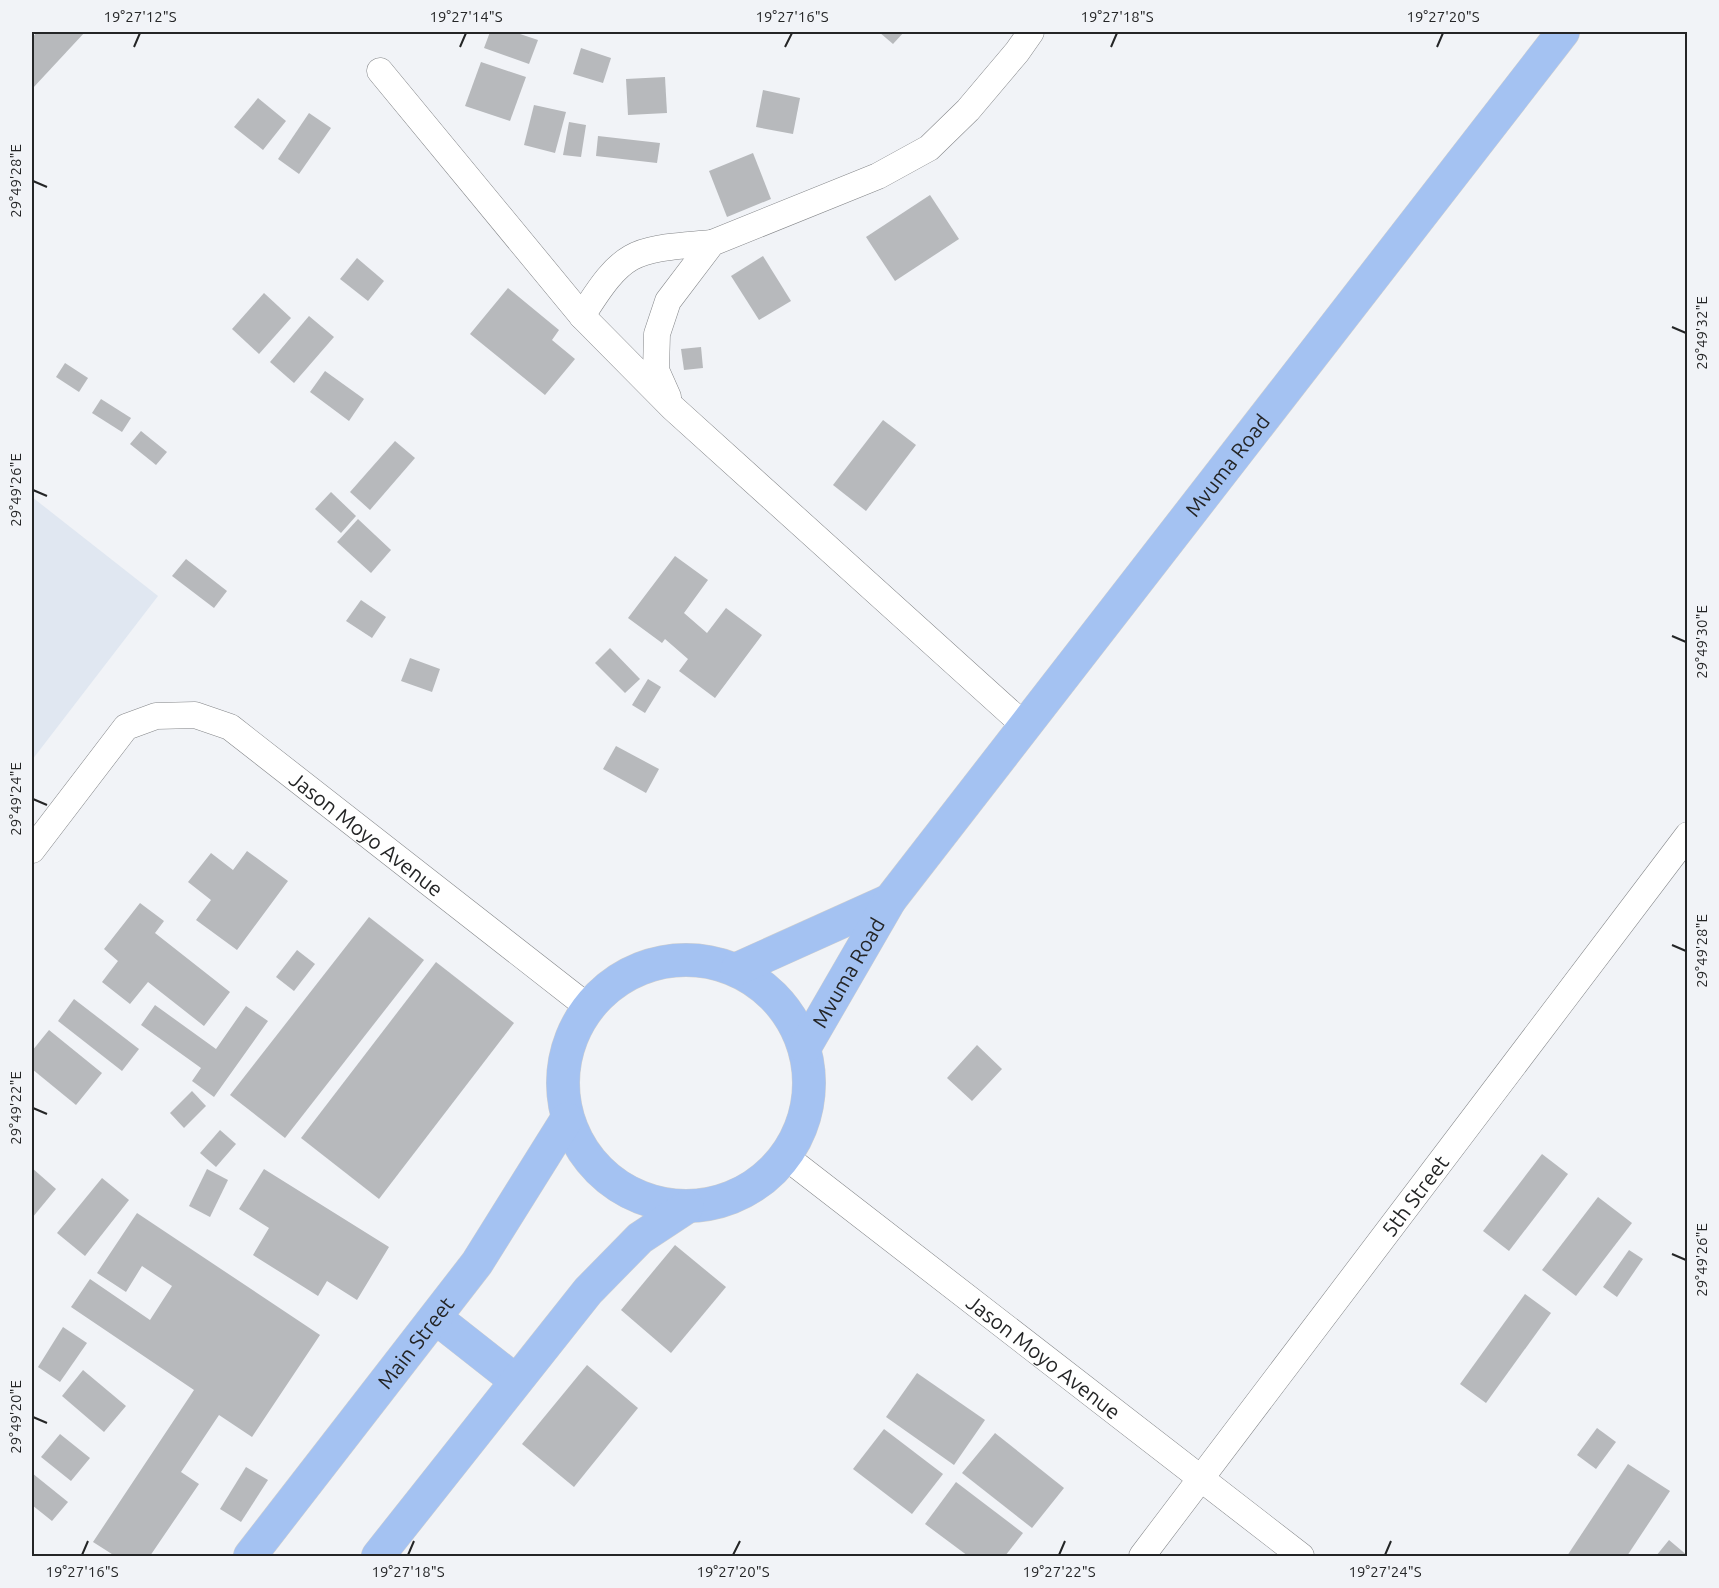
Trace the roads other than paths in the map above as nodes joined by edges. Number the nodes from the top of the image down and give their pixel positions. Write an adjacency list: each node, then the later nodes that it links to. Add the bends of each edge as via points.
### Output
1 (1031, 32): 4 (street, via 968,110 929,148 878,176)
2 (1563, 32): 7 (highway, Mvuma Road)
3 (380, 71): 5 (street)
4 (712, 243): 5 (street, via 650,249 625,260 606,278); 6 (street, via 668,301 657,334 656,370)
5 (582, 316): 6 (street)
6 (673, 408): 7 (street)
7 (1025, 726): 10 (highway, Mvuma Road)
8 (1688, 835): 19 (street, 5th Street)
9 (32, 850): 12 (street, Jason Moyo Avenue, via 126,727 156,716 195,715 230,727)
10 (890, 900): 11 (highway, Mvuma Road); 13 (highway, Mvuma Road)
11 (737, 969): 12 (highway, via 697,958 656,962 618,978); 13 (highway, via 775,997 790,1015)
12 (588, 1007): 14 (highway, via 569,1041 562,1080)
13 (805, 1047): 15 (highway, via 810,1085 803,1123)
14 (567, 1119): 16 (highway, via 585,1155 612,1184 648,1201); 17 (highway, Main Street, via 477,1263)
15 (786, 1157): 16 (highway, via 758,1184 725,1201); 19 (street, Jason Moyo Avenue)
16 (687, 1207): 18 (highway, via 640,1238 588,1291)
17 (436, 1318): 18 (highway); 20 (highway, Main Street)
18 (516, 1381): 21 (highway)
19 (1203, 1478): 22 (street, 5th Street); 23 (street, Jason Moyo Avenue)
20 (250, 1557)
21 (378, 1557)
22 (1142, 1557)
23 (1301, 1557)

